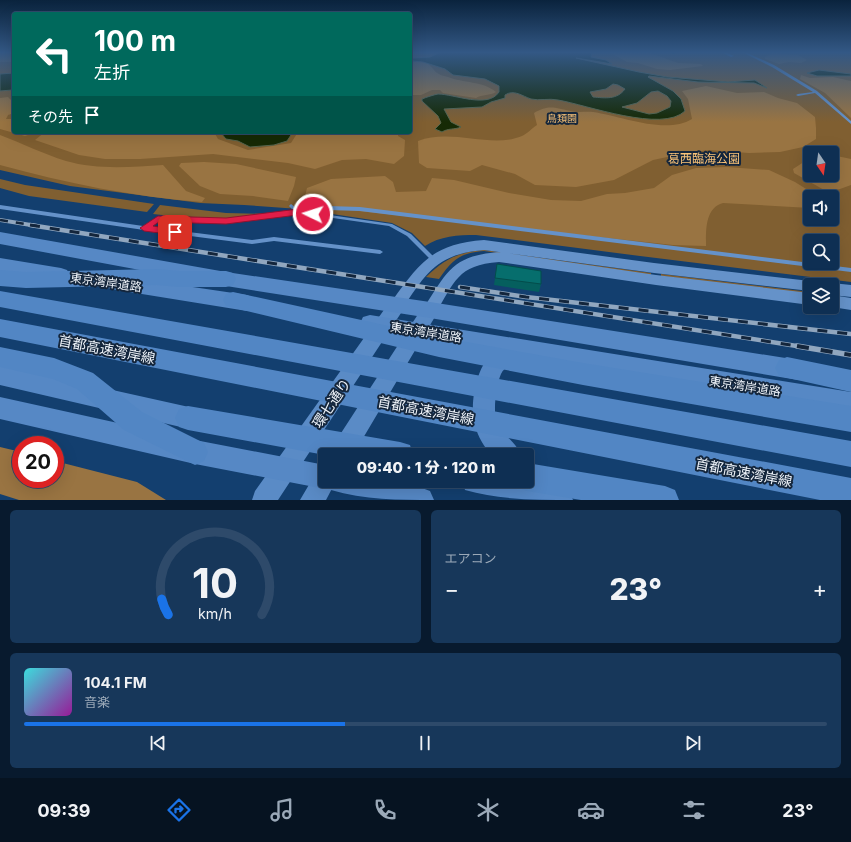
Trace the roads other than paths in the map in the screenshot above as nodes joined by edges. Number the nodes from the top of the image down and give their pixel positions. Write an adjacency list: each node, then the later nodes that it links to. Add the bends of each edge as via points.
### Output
1 (788, 75): 2 (lane)
2 (816, 92): 3 (lane); 4 (lane)
3 (798, 95)
4 (851, 123)
5 (0, 206): 8 (lane)
6 (291, 206): 7 (lane)
7 (298, 212): 8 (lane, via 226,221 158,219); 13 (lane, via 390,225 409,235); 15 (lane, via 328,208 360,209 723,252)
8 (144, 228): 11 (lane, via 252,242 274,240)
9 (0, 238): 12 (highway)
10 (0, 247): 12 (highway)
11 (380, 252)
12 (116, 259): 18 (highway)
13 (434, 259): 17 (street, via 457,248 484,245); 25 (street, via 421,270)
14 (0, 265): 18 (highway, 東京湾岸道路)
15 (851, 270)
16 (0, 278): 18 (highway, via 26,280 157,277)
17 (803, 285)
18 (230, 290): 25 (highway); 33 (highway, 東京湾岸道路); 36 (highway, via 446,348)
19 (839, 290): 20 (street)
20 (851, 291)
21 (803, 298): 26 (street, via 488,257 471,260 458,268)
22 (0, 299): 42 (highway)
23 (839, 302): 24 (street)
24 (851, 304)
25 (397, 305): 26 (highway); 43 (main road, 環七通り)
26 (430, 310): 28 (highway); 38 (main road)
27 (0, 328): 50 (highway, 首都高速湾岸線)
28 (692, 353): 30 (highway); 40 (highway, via 619,356 534,348 511,353 494,365 484,408 486,425)
29 (0, 357): 41 (highway, via 54,368 85,381 133,421)
30 (787, 368): 32 (highway)
31 (0, 376): 35 (highway)
32 (851, 380)
33 (851, 403)
34 (0, 408): 41 (highway)
35 (188, 418): 37 (highway); 39 (highway)
36 (851, 420)
37 (324, 448)
38 (344, 448)
39 (360, 448)
40 (502, 448)
41 (195, 452): 43 (highway)
42 (851, 454)
43 (286, 469): 45 (highway); 51 (main road, 環七通り)
44 (534, 473): 55 (highway)
45 (318, 476)
46 (534, 478): 56 (highway)
47 (319, 488): 52 (main road)
48 (370, 488): 53 (highway)
49 (506, 488): 54 (highway)
50 (851, 492)
51 (264, 500)
52 (312, 500)
53 (421, 500)
54 (560, 500)
55 (590, 500)
56 (665, 500)

